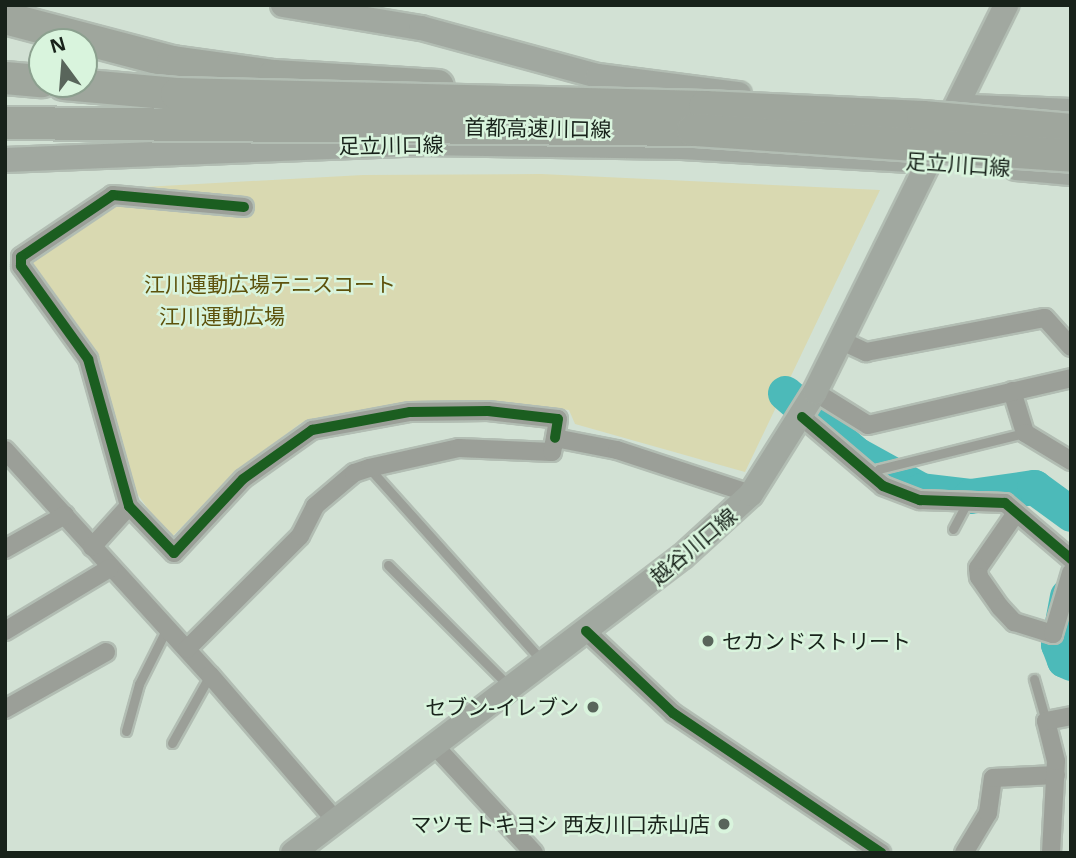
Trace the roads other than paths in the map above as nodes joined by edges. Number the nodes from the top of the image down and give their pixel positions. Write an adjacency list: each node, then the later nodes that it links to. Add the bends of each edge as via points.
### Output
1 (283, 5): 3 (main road)
2 (1006, 5): 9 (main road, 越谷川口線)
3 (323, 8): 9 (main road, via 421,28 556,66 654,85)
4 (5, 18): 8 (highway, bridge, via 173,62 274,76 453,87)
5 (5, 78): 6 (highway)
6 (28, 80)
7 (98, 87): 8 (highway, 首都高速川口線, bridge, via 177,94)
8 (563, 102): 14 (highway, 首都高速川口線, bridge, via 923,117)
9 (958, 106): 10 (main road); 17 (main road, 越谷川口線)
10 (1071, 111)
11 (5, 123): 12 (highway, 首都高速川口線, bridge)
12 (90, 124): 13 (highway, bridge); 15 (highway, 首都高速川口線, bridge, via 693,130)
13 (5, 130)
14 (1071, 130)
15 (1071, 156)
16 (5, 160): 17 (main road, 足立川口線, via 436,144 682,148)
17 (929, 161): 18 (main road, 足立川口線); 20 (main road, 越谷川口線)
18 (1071, 173)
19 (244, 207): 34 (street, via 113,195 21,257 22,265 88,359)
20 (840, 340): 21 (street, via 866,352 1045,317); 24 (main road, 越谷川口線)
21 (1071, 347)
22 (1071, 378): 23 (street)
23 (1012, 391): 24 (street, via 868,425); 26 (street)
24 (815, 392): 25 (main road, 越谷川口線)
25 (802, 417): 31 (street); 32 (main road, 越谷川口線)
26 (1025, 433): 29 (street); 31 (lane, via 879,469)
27 (555, 439): 30 (street, via 552,452 459,448); 32 (street, via 617,450); 34 (street, via 558,419 488,411 410,412 312,430 243,479 174,553)
28 (5, 450): 36 (street)
29 (1071, 461)
30 (369, 468): 48 (street, via 354,473 315,506 300,536); 50 (lane)
31 (872, 478): 33 (street, via 920,500)
32 (751, 494): 47 (main road, 越谷川口線, via 714,533)
33 (967, 503): 35 (street, via 1005,503); 37 (lane)
34 (129, 506): 38 (street)
35 (1016, 513): 40 (street); 44 (street, via 978,568 979,577 1014,622 1053,634)
36 (65, 515): 38 (street); 39 (street)
37 (953, 529)
38 (92, 547): 42 (street)
39 (5, 548)
40 (1071, 559)
41 (388, 565): 53 (lane)
42 (110, 568): 45 (street); 46 (street)
43 (1071, 573): 44 (street)
44 (1068, 595)
45 (167, 628): 48 (street); 57 (lane, via 139,684)
46 (5, 631)
47 (586, 631): 50 (main road, 越谷川口線); 65 (street, via 673,713)
48 (187, 649): 51 (street)
49 (106, 652): 54 (street)
50 (543, 662): 53 (main road, 越谷川口線)
51 (211, 675): 58 (lane); 62 (street)
52 (1034, 679): 56 (lane)
53 (510, 687): 59 (main road, 越谷川口線)
54 (5, 709)
55 (1071, 716): 56 (street)
56 (1046, 721): 60 (street)
57 (126, 731)
58 (172, 743)
59 (434, 745): 62 (main road, 越谷川口線); 64 (street)
60 (1056, 775): 61 (street); 66 (street, via 993,778 988,813)
61 (1063, 814): 67 (street)
62 (335, 821): 63 (main road, 越谷川口線)
63 (293, 853)
64 (534, 853)
65 (881, 853)
66 (964, 853)
67 (1051, 853)

